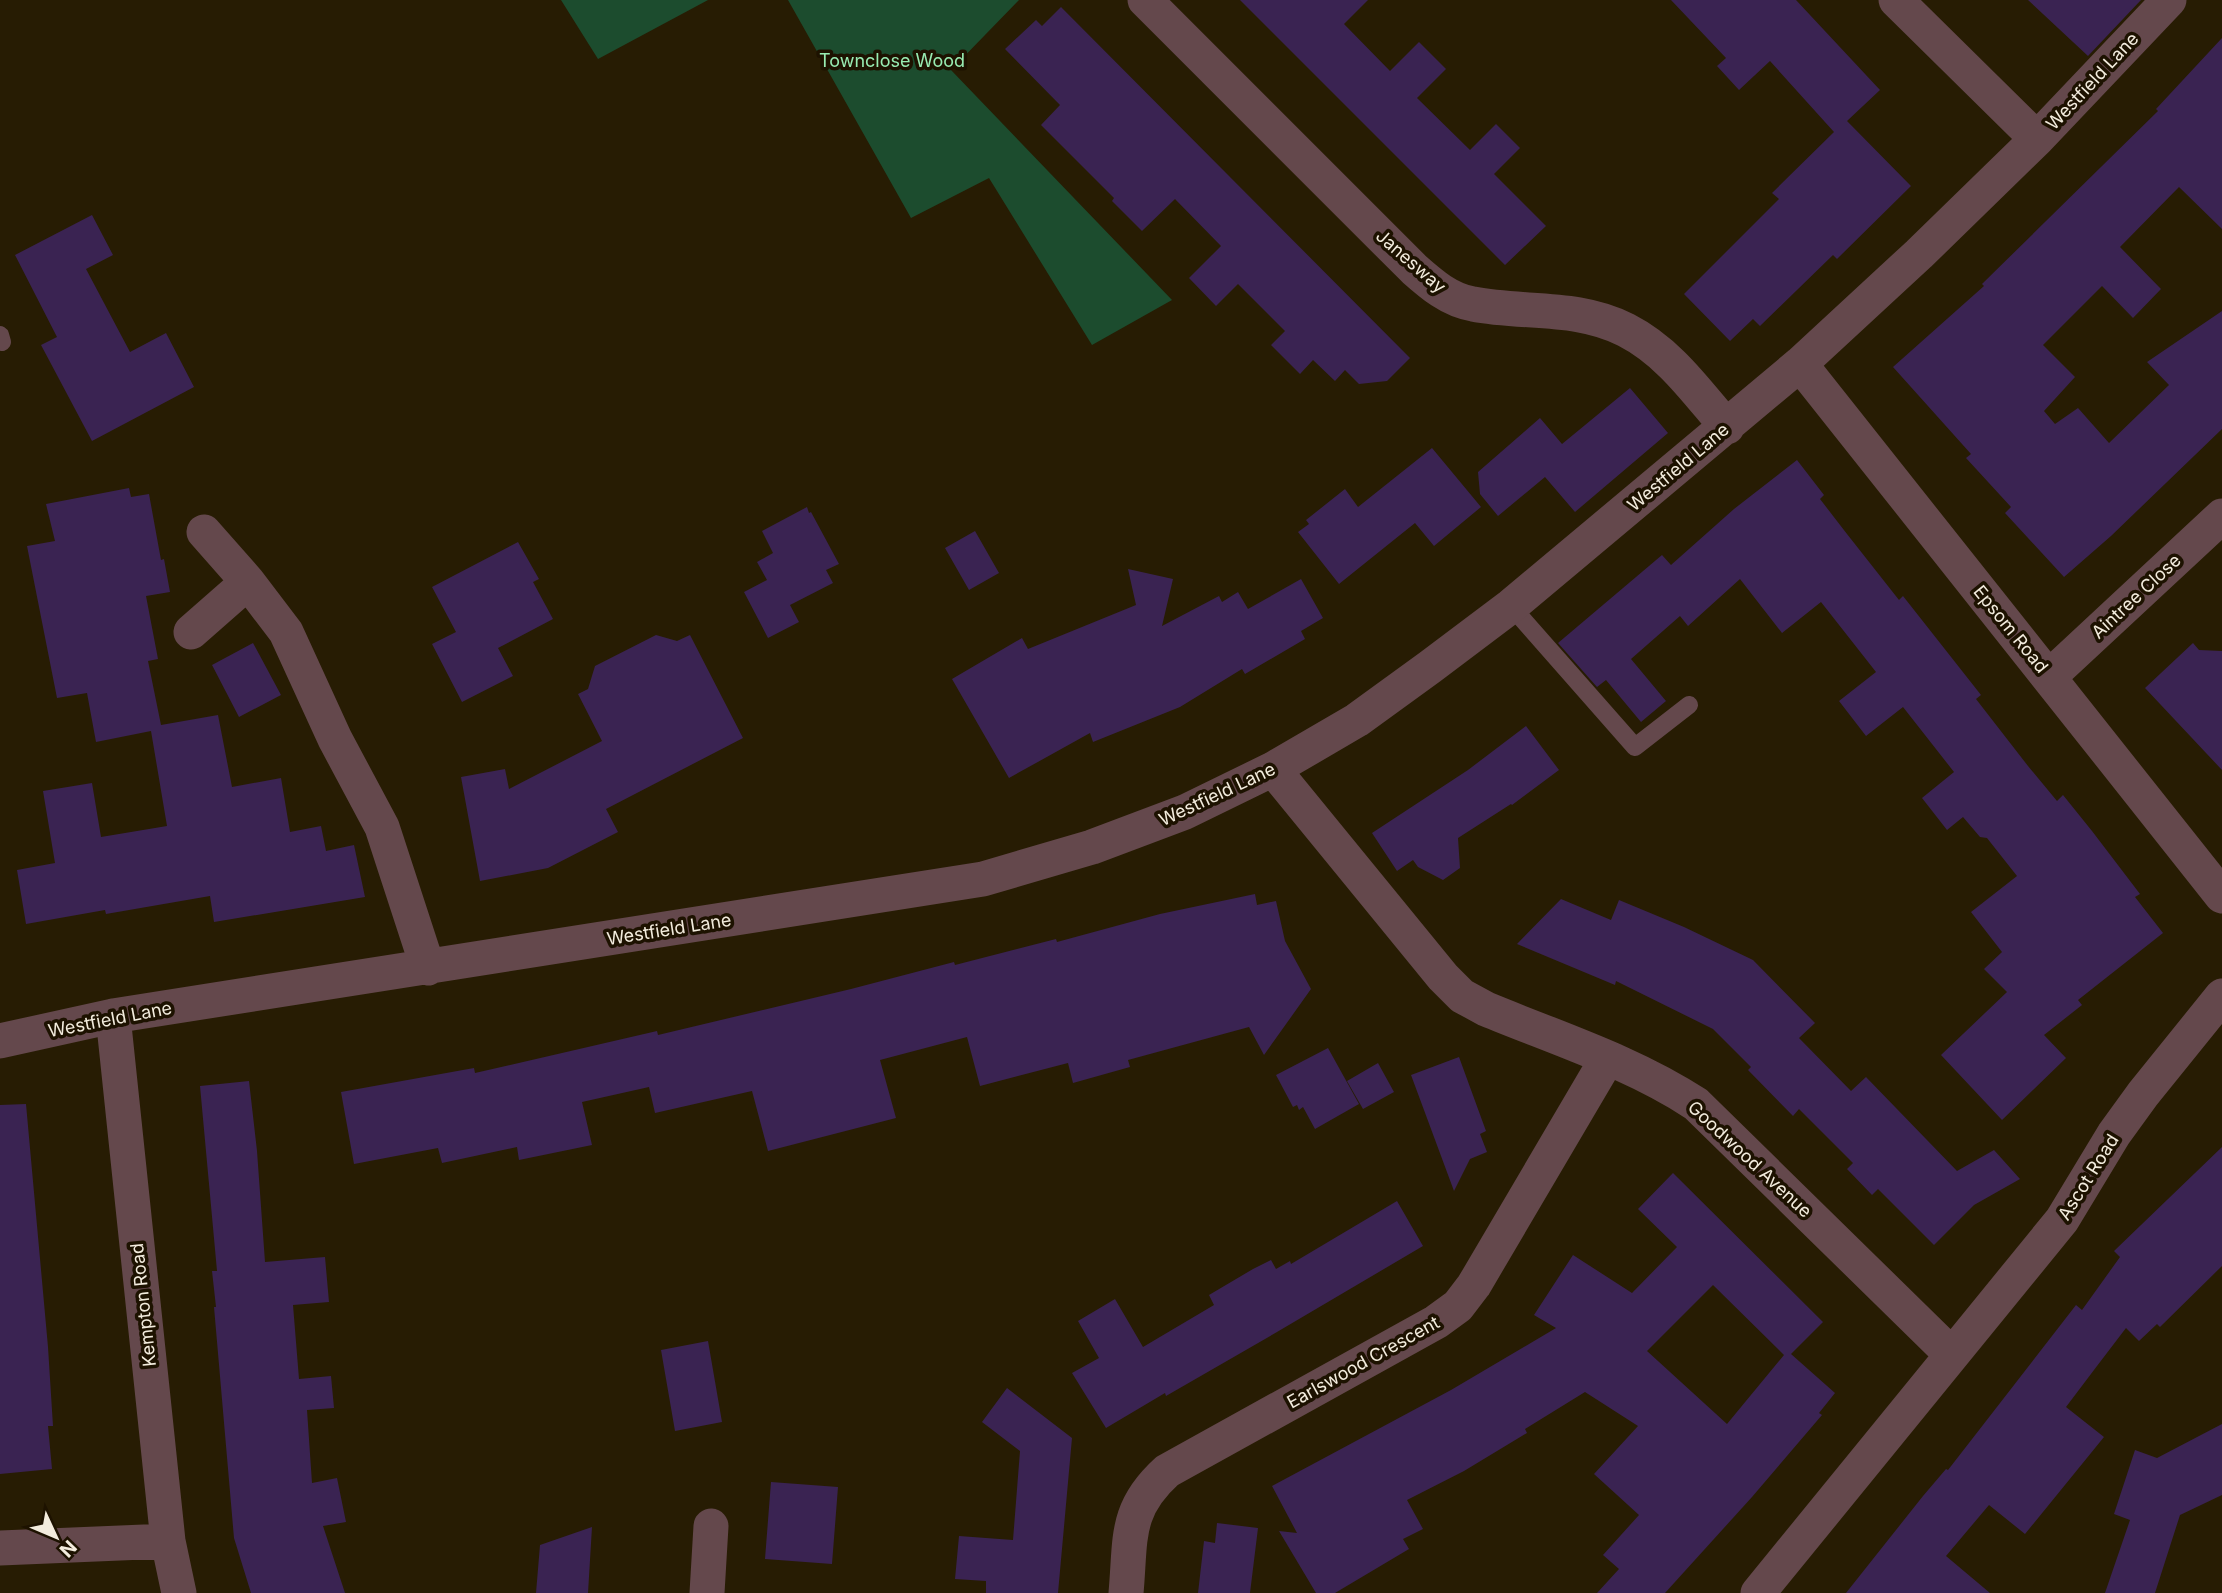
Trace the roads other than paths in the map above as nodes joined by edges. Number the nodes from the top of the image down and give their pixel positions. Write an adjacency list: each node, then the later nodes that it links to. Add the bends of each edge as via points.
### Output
1 (1145, 0): 6 (street, Janesway, via 1440,291 1471,304 1572,313 1625,329 1671,362)
2 (1896, 0): 4 (street)
3 (2169, 0): 4 (street, Westfield Lane)
4 (2037, 139): 5 (street, Westfield Lane)
5 (1800, 364): 6 (street, Westfield Lane); 12 (street, Epsom Road)
6 (1727, 427): 10 (street, Westfield Lane)
7 (2222, 516): 12 (street, Aintree Close)
8 (204, 532): 9 (street)
9 (248, 582): 11 (street); 16 (street, via 286,632 382,827)
10 (1510, 606): 13 (lane, via 1635,747); 14 (street, Westfield Lane, via 1357,720)
11 (191, 632)
12 (2049, 677): 15 (street, Epsom Road)
13 (1689, 705)
14 (1273, 769): 16 (street, Westfield Lane, via 1185,812 1092,847 983,879); 20 (street, Goodwood Avenue, via 1462,996)
15 (2222, 896)
16 (428, 968): 18 (street, Westfield Lane)
17 (2222, 996): 21 (street, Ascot Road, via 2128,1114 2062,1220)
18 (113, 1016): 19 (street, Westfield Lane); 23 (street, Kempton Road)
19 (0, 1041)
20 (1607, 1059): 21 (street, Goodwood Avenue, via 1696,1104); 27 (street, Earlswood Crescent, via 1458,1306 1167,1471 1140,1502 1132,1522)
21 (1952, 1355): 28 (street)
22 (711, 1526): 26 (street)
23 (168, 1541): 24 (street); 25 (street, Kempton Road)
24 (0, 1548)
25 (178, 1593)
26 (707, 1593)
27 (1126, 1593)
28 (1758, 1593)

